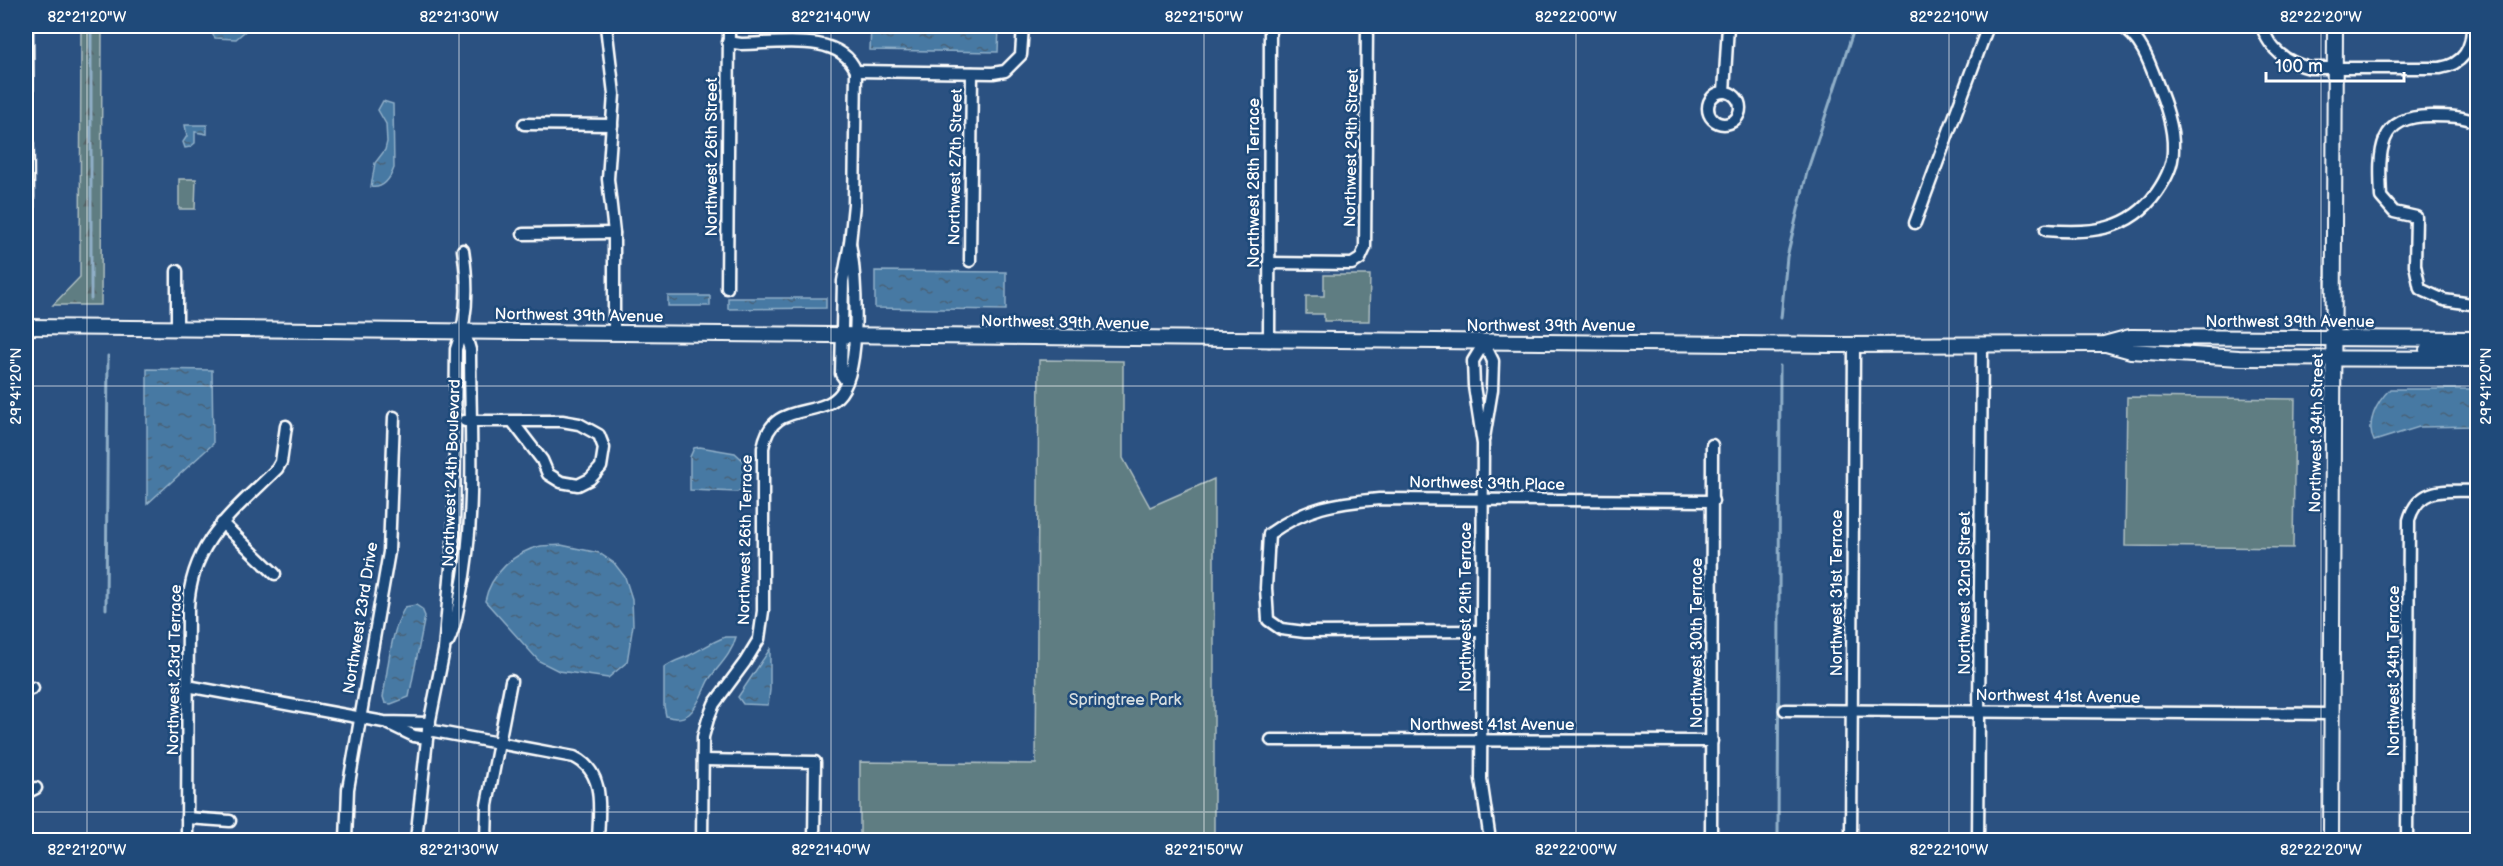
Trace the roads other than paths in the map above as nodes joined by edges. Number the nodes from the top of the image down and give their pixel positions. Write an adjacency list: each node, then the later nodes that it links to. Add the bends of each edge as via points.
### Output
1 (606, 26): 20 (street, via 614,94)
2 (729, 26): 13 (street, Northwest 26th Street)
3 (1023, 26): 16 (street, via 1022,55 1015,63 1005,71)
4 (1270, 26): 29 (street, Northwest 28th Terrace)
5 (1367, 26): 29 (street, Northwest 29th Street, via 1365,248 1360,259 1352,264)
6 (1728, 26): 17 (street)
7 (1988, 26): 22 (street)
8 (2262, 26): 14 (street, via 2273,48 2294,64)
9 (2335, 26): 14 (main road, Northwest 34th Street)
10 (2472, 26): 14 (street, via 2470,45 2456,64 2440,68)
11 (2126, 27): 24 (street, via 2149,62 2169,120 2174,151 2169,173 2146,206 2119,225 2090,232)
12 (27, 28): 21 (street)
13 (728, 42): 15 (street, via 824,45 844,53 852,60); 31 (street, Northwest 26th Street)
14 (2335, 68): 38 (main road, Northwest 34th Street)
15 (855, 71): 16 (street); 37 (street, Northwest 26th Terrace, via 850,243 856,275)
16 (972, 73): 28 (street, Northwest 27th Street)
17 (1724, 92)
18 (2478, 123): 32 (street, via 2457,116 2415,116 2397,123 2387,131 2382,149 2380,197 2394,212 2416,217 2415,265 2420,289 2444,300)
19 (524, 124): 20 (street)
20 (612, 125): 25 (street, via 608,179)
21 (27, 135): 23 (street)
22 (1915, 223)
23 (26, 229)
24 (2046, 230)
25 (614, 233): 26 (street); 36 (street)
26 (523, 234)
27 (463, 250): 35 (street, Northwest 24th Boulevard)
28 (970, 261)
29 (1269, 263): 40 (street, Northwest 28th Terrace)
30 (177, 271): 34 (street)
31 (727, 288)
32 (2478, 305)
33 (26, 327): 34 (main road, Northwest 39th Avenue)
34 (177, 328): 35 (main road, Northwest 39th Avenue)
35 (464, 330): 36 (main road, Northwest 39th Avenue); 49 (street, Northwest 24th Boulevard, via 456,349); 50 (street, Northwest 24th Boulevard, via 470,350)
36 (614, 334): 37 (main road, Northwest 39th Avenue)
37 (848, 337): 40 (main road, Northwest 39th Avenue); 74 (street, Northwest 26th Terrace, via 851,374 841,393 830,402 786,416 765,435 763,611 759,639 714,704 703,737)
38 (2334, 338): 39 (main road, Northwest 39th Avenue); 42 (main road, Northwest 39th Avenue, via 2130,337); 46 (main road, Northwest 34th Street)
39 (2478, 339)
40 (1269, 341): 41 (main road, Northwest 39th Avenue)
41 (1484, 343): 43 (main road, Northwest 39th Avenue); 53 (street, Northwest 29th Terrace, via 1493,368); 53 (street, Northwest 29th Terrace, via 1473,361)
42 (2104, 344): 44 (main road, Northwest 39th Avenue); 46 (main road, Northwest 39th Avenue, via 2131,351 2239,358)
43 (1854, 345): 44 (main road, Northwest 39th Avenue); 65 (street, Northwest 31st Terrace)
44 (1982, 345): 66 (street, Northwest 32nd Street)
45 (2478, 349): 46 (main road, Northwest 39th Avenue, via 2349,351)
46 (2334, 358): 47 (main road, Northwest 39th Avenue); 67 (main road, Northwest 34th Street)
47 (2478, 359)
48 (394, 417): 68 (street, Northwest 23rd Drive, via 389,552)
49 (456, 421): 50 (street); 61 (street, Northwest 24th Boulevard, via 454,532)
50 (470, 421): 51 (street); 61 (street, Northwest 24th Boulevard, via 466,567 455,621)
51 (512, 421): 51 (street, via 562,421 589,428 599,435 604,448 601,467 590,479 578,484 561,482 548,474 537,451)
52 (286, 426): 58 (street, Northwest 23rd Terrace, via 277,469)
53 (1483, 444): 56 (street, Northwest 29th Terrace)
54 (1712, 445): 57 (street, Northwest 30th Terrace)
55 (2478, 491): 89 (street, Northwest 34th Terrace, via 2434,491 2417,502 2409,520)
56 (1482, 500): 57 (street, Northwest 39th Place); 60 (street, Northwest 29th Terrace); 60 (street, Northwest 39th Place, via 1379,499 1337,502 1308,512 1269,534 1266,588 1268,620 1281,629)
57 (1713, 501): 72 (street, Northwest 30th Terrace)
58 (222, 523): 59 (street); 63 (street, Northwest 23rd Terrace, via 207,542 192,574)
59 (275, 574)
60 (1481, 631): 71 (street, Northwest 29th Terrace)
61 (444, 650): 69 (street, Northwest 24th Boulevard)
62 (511, 681): 73 (street)
63 (188, 686): 68 (street); 75 (street, Northwest 23rd Terrace)
64 (1785, 710): 65 (street, Northwest 41st Avenue)
65 (1851, 710): 66 (street, Northwest 41st Avenue); 86 (street, Northwest 31st Terrace)
66 (1979, 711): 67 (street, Northwest 41st Avenue); 87 (street, Northwest 32nd Street)
67 (2331, 714): 88 (main road, Northwest 34th Street)
68 (359, 717): 69 (street, Northwest 23rd Drive); 78 (street, Northwest 23rd Drive, via 348,789)
69 (428, 730): 73 (street); 79 (street, Northwest 24th Boulevard)
70 (1271, 740): 71 (street, Northwest 41st Avenue)
71 (1481, 740): 72 (street, Northwest 41st Avenue); 84 (street, Northwest 29th Terrace, via 1483,802)
72 (1712, 741): 85 (street, Northwest 30th Terrace)
73 (497, 742): 80 (street); 81 (street, via 585,762 597,779)
74 (703, 760): 82 (street, Northwest 26th Terrace); 83 (street, via 815,762)
75 (187, 818): 76 (street); 77 (street, Northwest 23rd Terrace)
76 (230, 821)
77 (187, 840)
78 (346, 840)
79 (416, 840)
80 (486, 840)
81 (598, 840)
82 (702, 840)
83 (814, 840)
84 (1490, 840)
85 (1711, 840)
86 (1851, 840)
87 (1978, 840)
88 (2331, 840)
89 (2407, 840)

